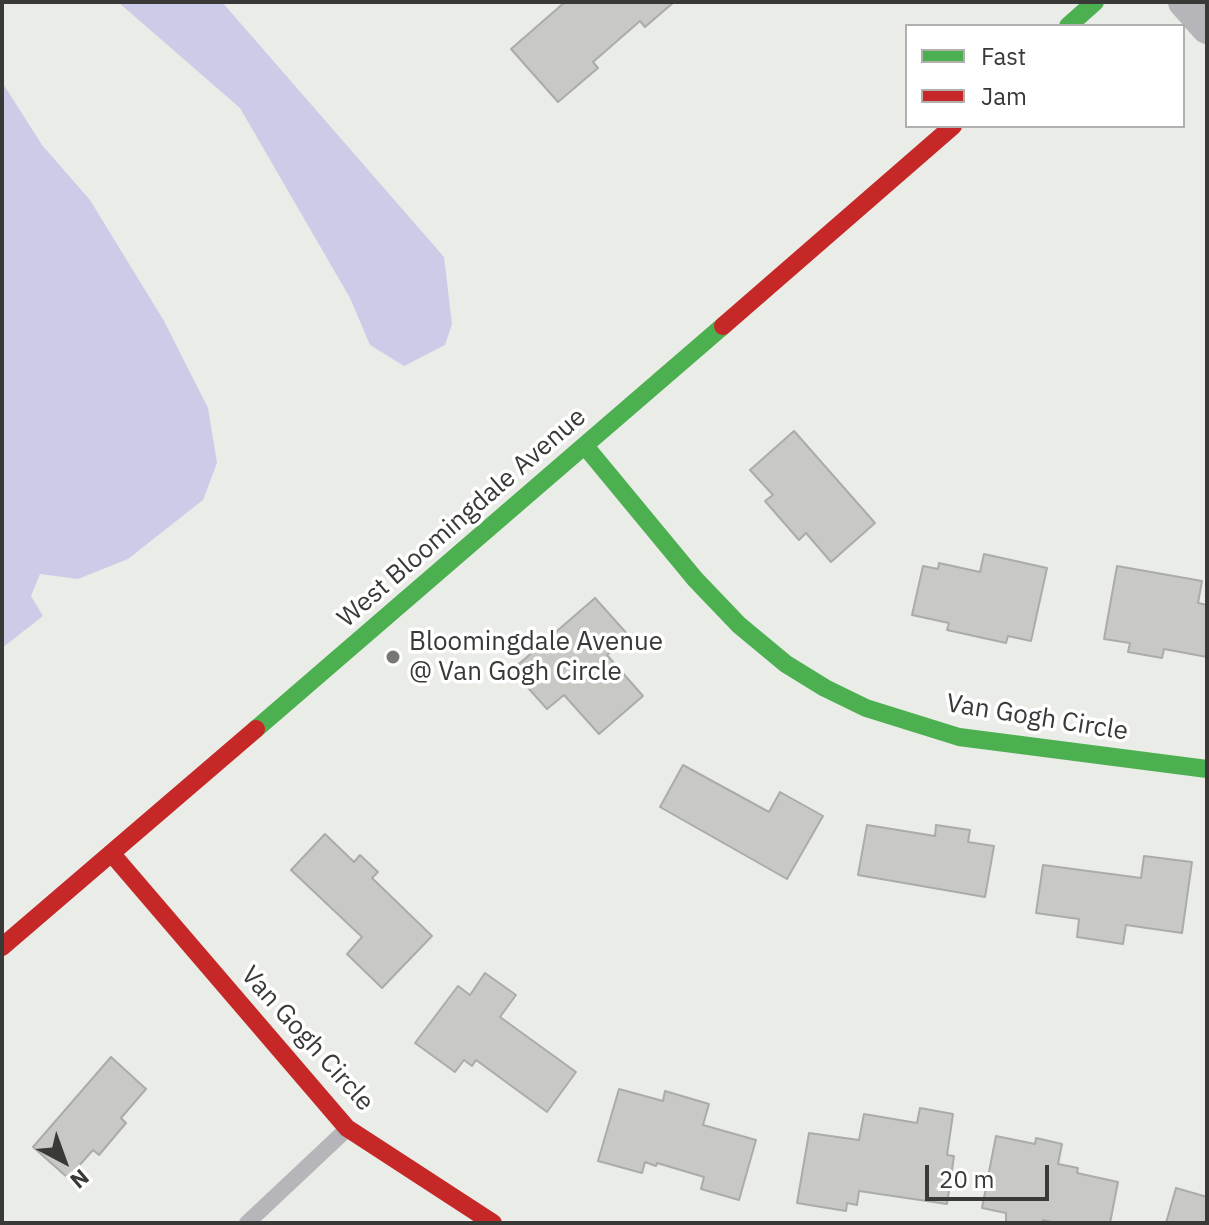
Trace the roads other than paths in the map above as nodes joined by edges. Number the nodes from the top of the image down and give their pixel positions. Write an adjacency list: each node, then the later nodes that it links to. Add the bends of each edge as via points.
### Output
1 (1095, 2): 3 (main road)
2 (1184, 2): 4 (street)
3 (1070, 24)
4 (1207, 28)
5 (951, 128): 6 (main road, West Bloomingdale Avenue)
6 (585, 446): 7 (main road, Van Gogh Circle, via 739,625 825,688 866,708 959,737); 8 (main road, West Bloomingdale Avenue)
7 (1207, 769)
8 (112, 854): 9 (main road, West Bloomingdale Avenue); 10 (main road, Van Gogh Circle)
9 (2, 947)
10 (347, 1128): 11 (lane); 12 (main road, Van Gogh Circle)
11 (247, 1223)
12 (493, 1223)

